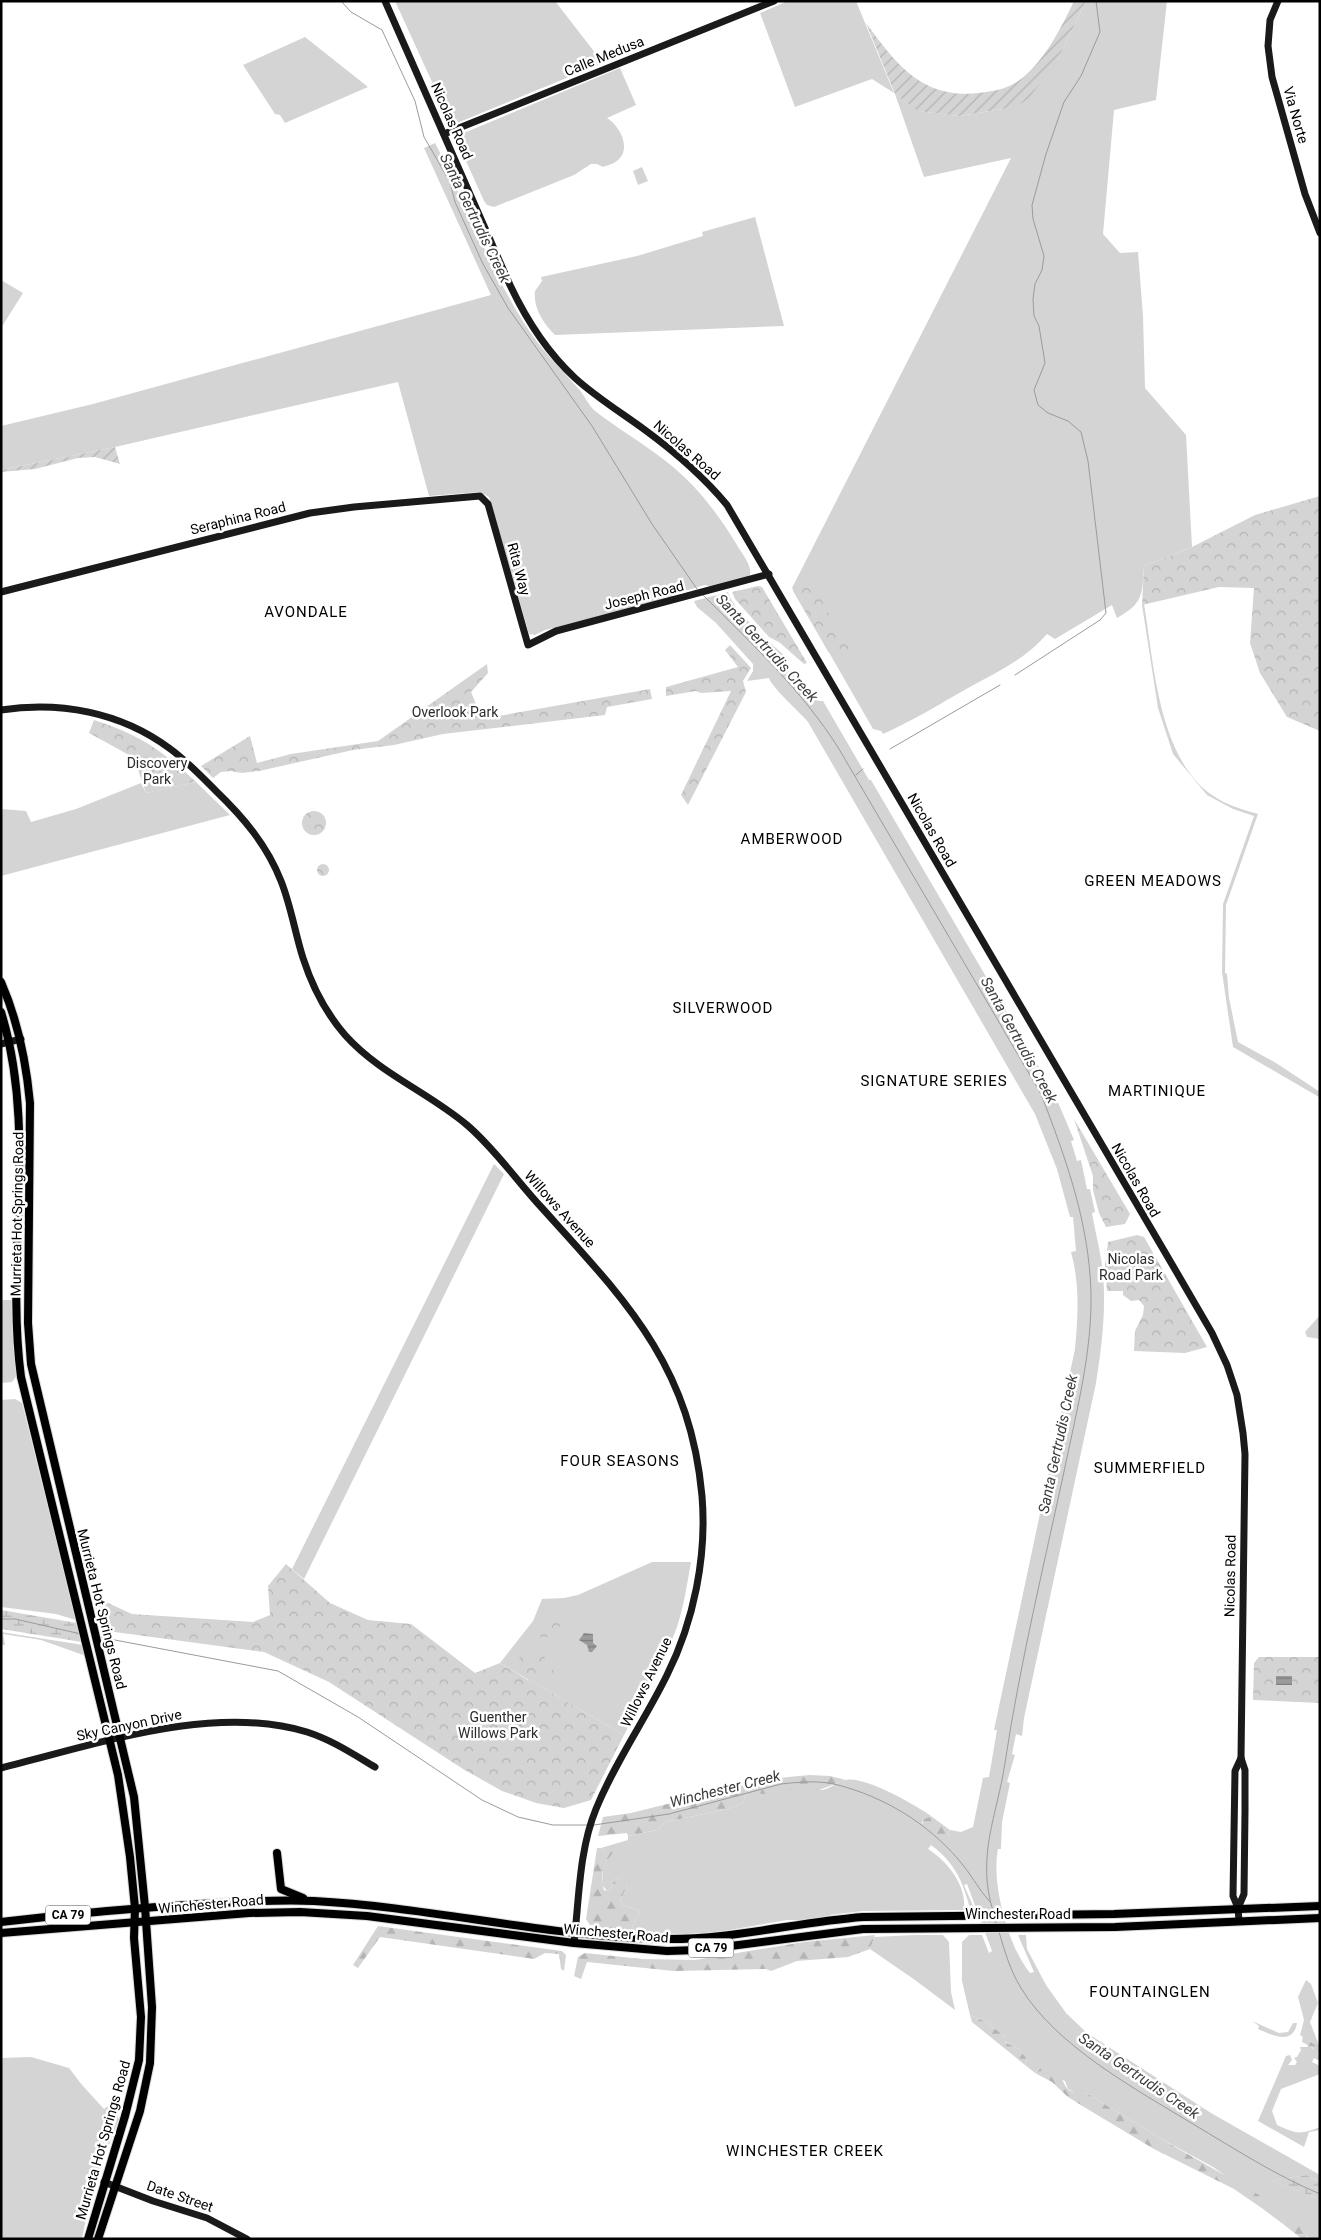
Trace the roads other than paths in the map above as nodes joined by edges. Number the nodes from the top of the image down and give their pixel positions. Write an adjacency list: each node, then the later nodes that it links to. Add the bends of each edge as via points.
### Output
1 (385, 1): 4 (street, Nicolas Road)
2 (774, 1): 4 (street, Calle Medusa)
3 (1278, 1): 5 (street, Via Norte, via 1270,20 1268,46 1272,77 1305,194)
4 (444, 134): 7 (street, Nicolas Road, via 514,294 537,333 574,377 712,486)
5 (1320, 234)
6 (485, 500): 8 (street, Seraphina Road, via 480,496 310,513); 9 (street, Rita Way)
7 (769, 574): 9 (street, Joseph Road, via 556,631); 18 (street, Nicolas Road, via 1212,1333 1227,1365 1238,1395 1245,1454)
8 (1, 592)
9 (528, 645)
10 (1, 710): 32 (street, Willows Avenue, via 58,707 91,712 119,721 170,748 233,807 252,829 274,865 309,974 339,1027 384,1071 440,1104 472,1129 620,1295 672,1376 698,1466 703,1532 697,1586 683,1636 668,1673 594,1814 587,1838)
11 (1, 982): 13 (main road, Murrieta Hot Springs Road)
12 (1, 1012): 14 (main road, Murrieta Hot Springs Road)
13 (21, 1039): 14 (street); 16 (main road, Murrieta Hot Springs Road, via 30,1103 28,1323 31,1364)
14 (10, 1042): 15 (street); 17 (main road, Murrieta Hot Springs Road, via 19,1118 19,1356 26,1398)
15 (1, 1044)
16 (121, 1738): 17 (street, Sky Canyon Drive); 19 (street, Sky Canyon Drive, via 190,1724 235,1722 277,1725 327,1740); 25 (main road, Murrieta Hot Springs Road, via 136,1807)
17 (111, 1740): 20 (street, Sky Canyon Drive); 24 (main road, Murrieta Hot Springs Road, via 122,1799)
18 (1241, 1758): 26 (street, Nicolas Road, via 1246,1770 1244,1894); 26 (street, Nicolas Road, via 1235,1771 1233,1897)
19 (375, 1767)
20 (1, 1768)
21 (277, 1853): 22 (main road, via 280,1889)
22 (312, 1900): 25 (main road, Winchester Road / CA 79); 32 (main road, Winchester Road / CA 79)
23 (1320, 1906): 26 (main road, Winchester Road)
24 (135, 1908): 25 (main road, Winchester Road / CA 79); 29 (main road, Winchester Road / CA 79); 31 (main road, Murrieta Hot Springs Road)
25 (145, 1908): 30 (main road, Murrieta Hot Springs Road)
26 (1238, 1908): 28 (street, Nicolas Road); 32 (main road, Winchester Road / CA 79, via 830,1920 700,1938 635,1938)
27 (1320, 1918): 28 (main road, Winchester Road)
28 (1239, 1921): 34 (main road, Winchester Road / CA 79, via 1115,1927 847,1930 699,1950 654,1951)
29 (1, 1922)
30 (146, 1922): 31 (main road, Winchester Road / CA 79); 34 (main road, Winchester Road / CA 79, via 249,1913 316,1913 367,1916); 36 (main road, Murrieta Hot Springs Road, via 152,2007 150,2063 140,2111)
31 (134, 1923): 33 (main road, Winchester Road / CA 79); 35 (main road, Murrieta Hot Springs Road, via 141,2017 139,2060)
32 (576, 1932): 34 (street, Willows Avenue)
33 (1, 1933)
34 (574, 1943)
35 (104, 2182): 36 (street, Date Street); 37 (main road, Murrieta Hot Springs Road)
36 (114, 2185): 38 (main road, Murrieta Hot Springs Road); 39 (street, Date Street, via 207,2218)
37 (88, 2239)
38 (98, 2239)
39 (246, 2239)

